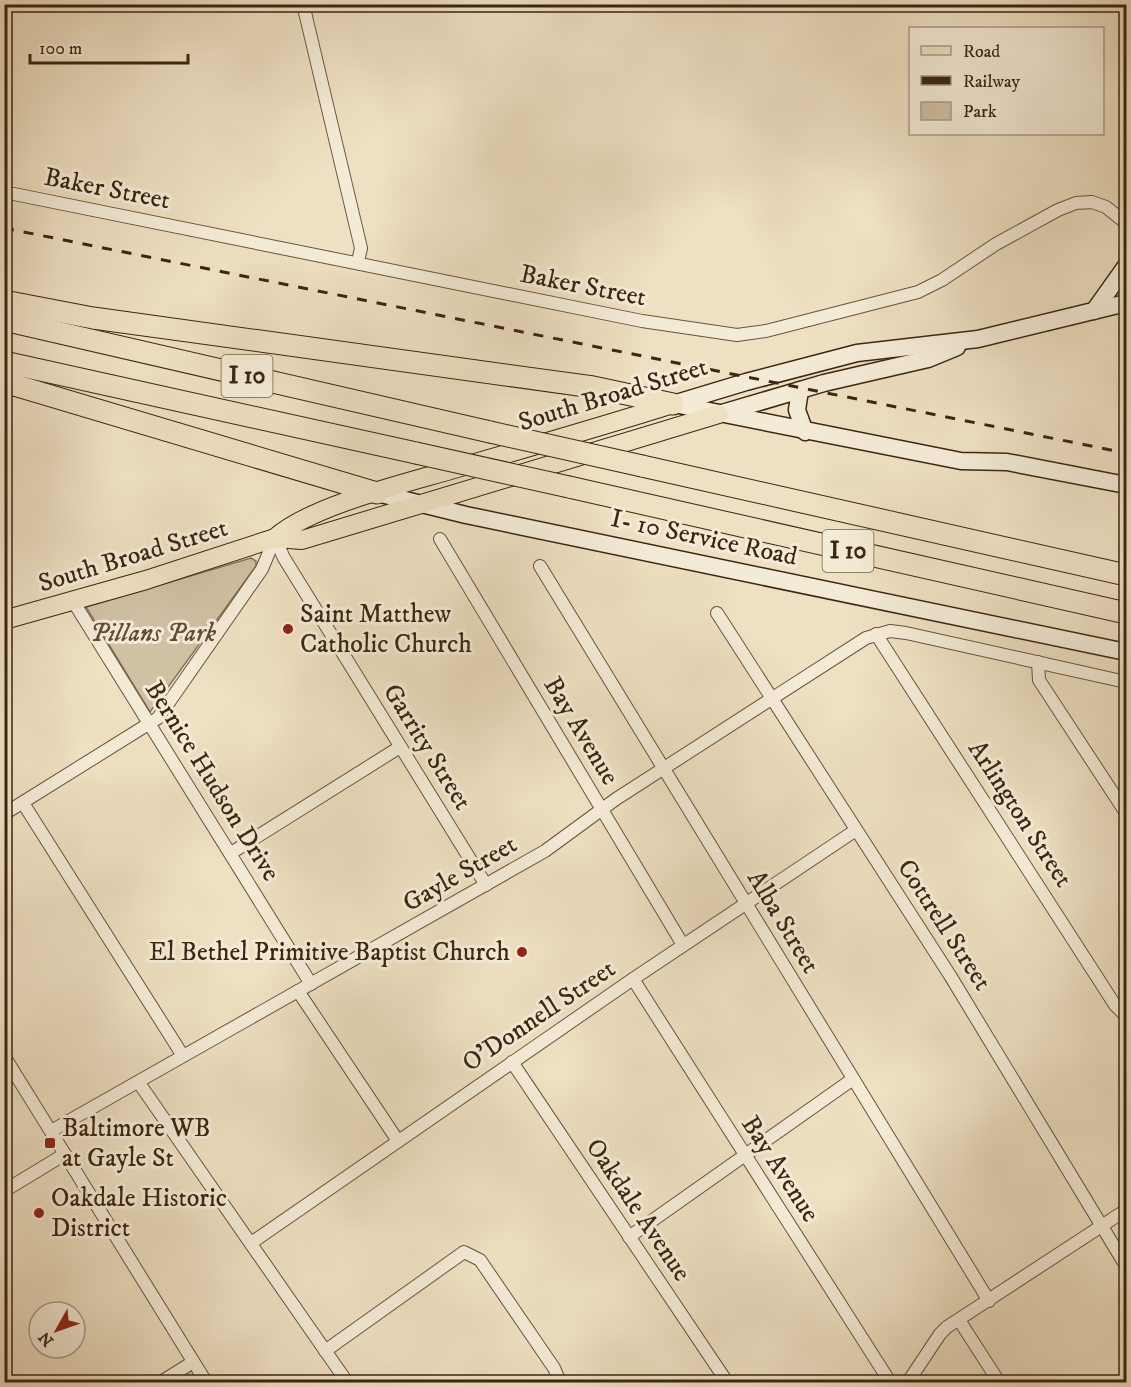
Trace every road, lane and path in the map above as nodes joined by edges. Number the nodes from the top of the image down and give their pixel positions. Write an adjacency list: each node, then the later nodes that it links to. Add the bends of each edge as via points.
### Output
1 (303, 4): 4 (street, via 361,248)
2 (4, 192): 4 (street, Baker Street)
3 (1126, 223): 4 (street, Baker Street, via 1106,207 1092,202 1076,203 996,244 918,292 737,335 642,321)
4 (358, 262)
5 (1126, 266): 8 (main road)
6 (4, 301): 14 (highway, via 93,318 593,387)
7 (1126, 303): 8 (main road, South Broad Street)
8 (1094, 311): 10 (main road, South Broad Street)
9 (4, 320): 23 (highway, I 10, bridge)
10 (978, 339): 13 (main road, South Broad Street, via 928,359); 14 (main road, South Broad Street, via 857,353)
11 (4, 362): 26 (highway, I 10, bridge)
12 (4, 382): 18 (highway)
13 (800, 390): 15 (main road, South Broad Street); 16 (main road, via 797,410)
14 (673, 404): 15 (main road); 18 (main road, South Broad Street)
15 (719, 414): 16 (main road); 19 (main road, South Broad Street)
16 (805, 432): 17 (main road)
17 (1126, 484)
18 (377, 493): 19 (main road, I- 10 Service Road); 20 (main road, South Broad Street, via 311,516)
19 (419, 503): 20 (main road, South Broad Street, via 302,540); 29 (main road, I- 10 Service Road)
20 (275, 538): 24 (main road, South Broad Street); 33 (street, via 262,569); 34 (street, Garrity Street)
21 (440, 539): 37 (street, Bay Avenue)
22 (540, 566): 35 (street, Alba Street)
23 (1126, 575)
24 (73, 601): 27 (main road, South Broad Street); 33 (street, Bernice Hudson Drive)
25 (717, 613): 32 (street, Cottrell Street)
26 (1126, 613)
27 (5, 620)
28 (876, 634): 30 (street, via 906,633); 32 (street, Gayle Street); 48 (street, Arlington Street, via 1115,1005)
29 (1126, 652)
30 (1038, 662): 31 (street); 38 (street, via 1039,680)
31 (1126, 682)
32 (773, 698): 35 (street, Gayle Street); 40 (street, Cottrell Street)
33 (151, 723): 36 (street); 41 (street, Bernice Hudson Drive)
34 (400, 747): 41 (street); 42 (street, Garrity Street)
35 (663, 767): 37 (street, Gayle Street); 43 (street, Alba Street)
36 (23, 803): 39 (street); 50 (street)
37 (603, 810): 42 (street, Gayle Street, via 546,851); 44 (street, Bay Avenue)
38 (1126, 813)
39 (4, 814)
40 (856, 830): 43 (street, O'Donnell Street); 60 (street, Cottrell Street)
41 (231, 853): 46 (street, Bernice Hudson Drive)
42 (486, 885): 46 (street, Gayle Street)
43 (746, 903): 44 (street, O'Donnell Street); 52 (street, Alba Street)
44 (683, 945): 45 (street, O'Donnell Street)
45 (633, 979): 51 (street, O'Donnell Street); 57 (street, Bay Avenue)
46 (311, 984): 47 (street, Gayle Street)
47 (298, 991): 50 (street, Gayle Street); 55 (street)
48 (1126, 1016)
49 (4, 1056): 54 (street)
50 (183, 1056): 53 (street, Gayle Street)
51 (512, 1062): 55 (street, O'Donnell Street); 61 (street, Oakdale Avenue)
52 (853, 1079): 57 (street); 64 (street, Alba Street)
53 (138, 1083): 54 (street, Gayle Street); 62 (street)
54 (51, 1131): 56 (street)
55 (398, 1141): 62 (street, O'Donnell Street)
56 (65, 1154): 58 (street); 67 (street)
57 (745, 1155): 61 (street); 73 (street, Bay Avenue)
58 (4, 1191)
59 (1126, 1210): 60 (street)
60 (1102, 1226): 63 (street, Cottrell Street); 64 (street)
61 (629, 1237): 72 (street, Oakdale Avenue)
62 (250, 1243): 66 (street)
63 (1126, 1266)
64 (989, 1301): 65 (street)
65 (959, 1320): 74 (street, via 940,1334); 75 (street)
66 (325, 1351): 70 (street); 71 (street, via 464,1252 480,1260 554,1368)
67 (193, 1362): 68 (street); 69 (street)
68 (161, 1383)
69 (206, 1383)
70 (347, 1383)
71 (560, 1383)
72 (727, 1383)
73 (890, 1383)
74 (908, 1383)
75 (999, 1383)

